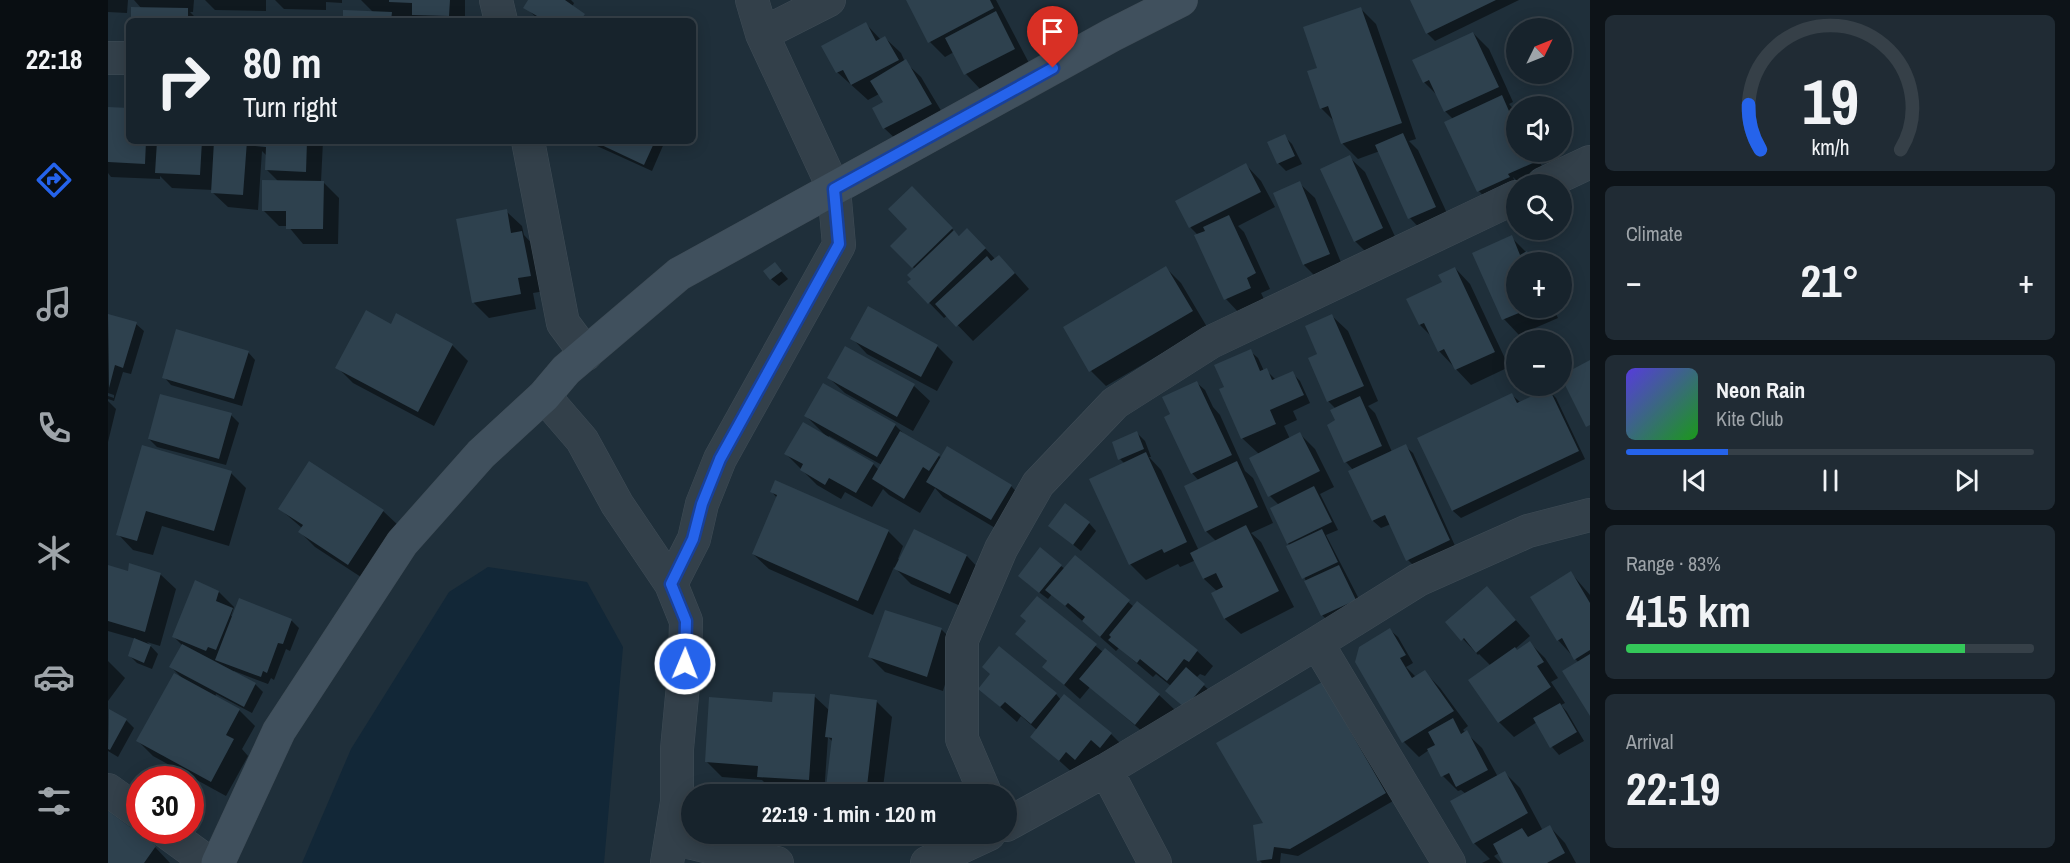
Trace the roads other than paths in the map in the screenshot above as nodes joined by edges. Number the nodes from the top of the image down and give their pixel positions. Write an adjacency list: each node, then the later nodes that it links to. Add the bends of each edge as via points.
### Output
1 (496, 0): 5 (street)
2 (752, 0): 6 (street)
3 (829, 0): 6 (street)
4 (1181, 0): 12 (street)
5 (500, 18)
6 (762, 34): 12 (street)
7 (108, 58): 8 (street)
8 (126, 58)
9 (529, 144): 14 (street, via 563,323)
10 (1590, 162): 11 (street)
11 (1564, 174)
12 (834, 189): 14 (street, via 679,274); 17 (street, via 839,244 720,459 693,539)
13 (1506, 202): 20 (street, via 1211,342 1115,403 1038,484 1001,549 962,640 962,739)
14 (586, 354): 15 (street)
15 (544, 396): 17 (street, via 582,440 617,504); 28 (street, via 481,454 402,543 279,731)
16 (1590, 515): 18 (street, via 1528,531 1418,579)
17 (671, 584): 26 (street, via 686,621 677,802)
18 (1317, 643): 19 (street); 32 (street)
19 (1106, 770): 23 (street); 31 (street)
20 (981, 784)
21 (108, 790): 22 (street)
22 (126, 803)
23 (1017, 819)
24 (183, 844): 27 (street)
25 (968, 844): 30 (street)
26 (669, 851): 29 (street)
27 (209, 863)
28 (218, 863)
29 (777, 863)
30 (927, 863)
31 (1155, 863)
32 (1449, 863)

